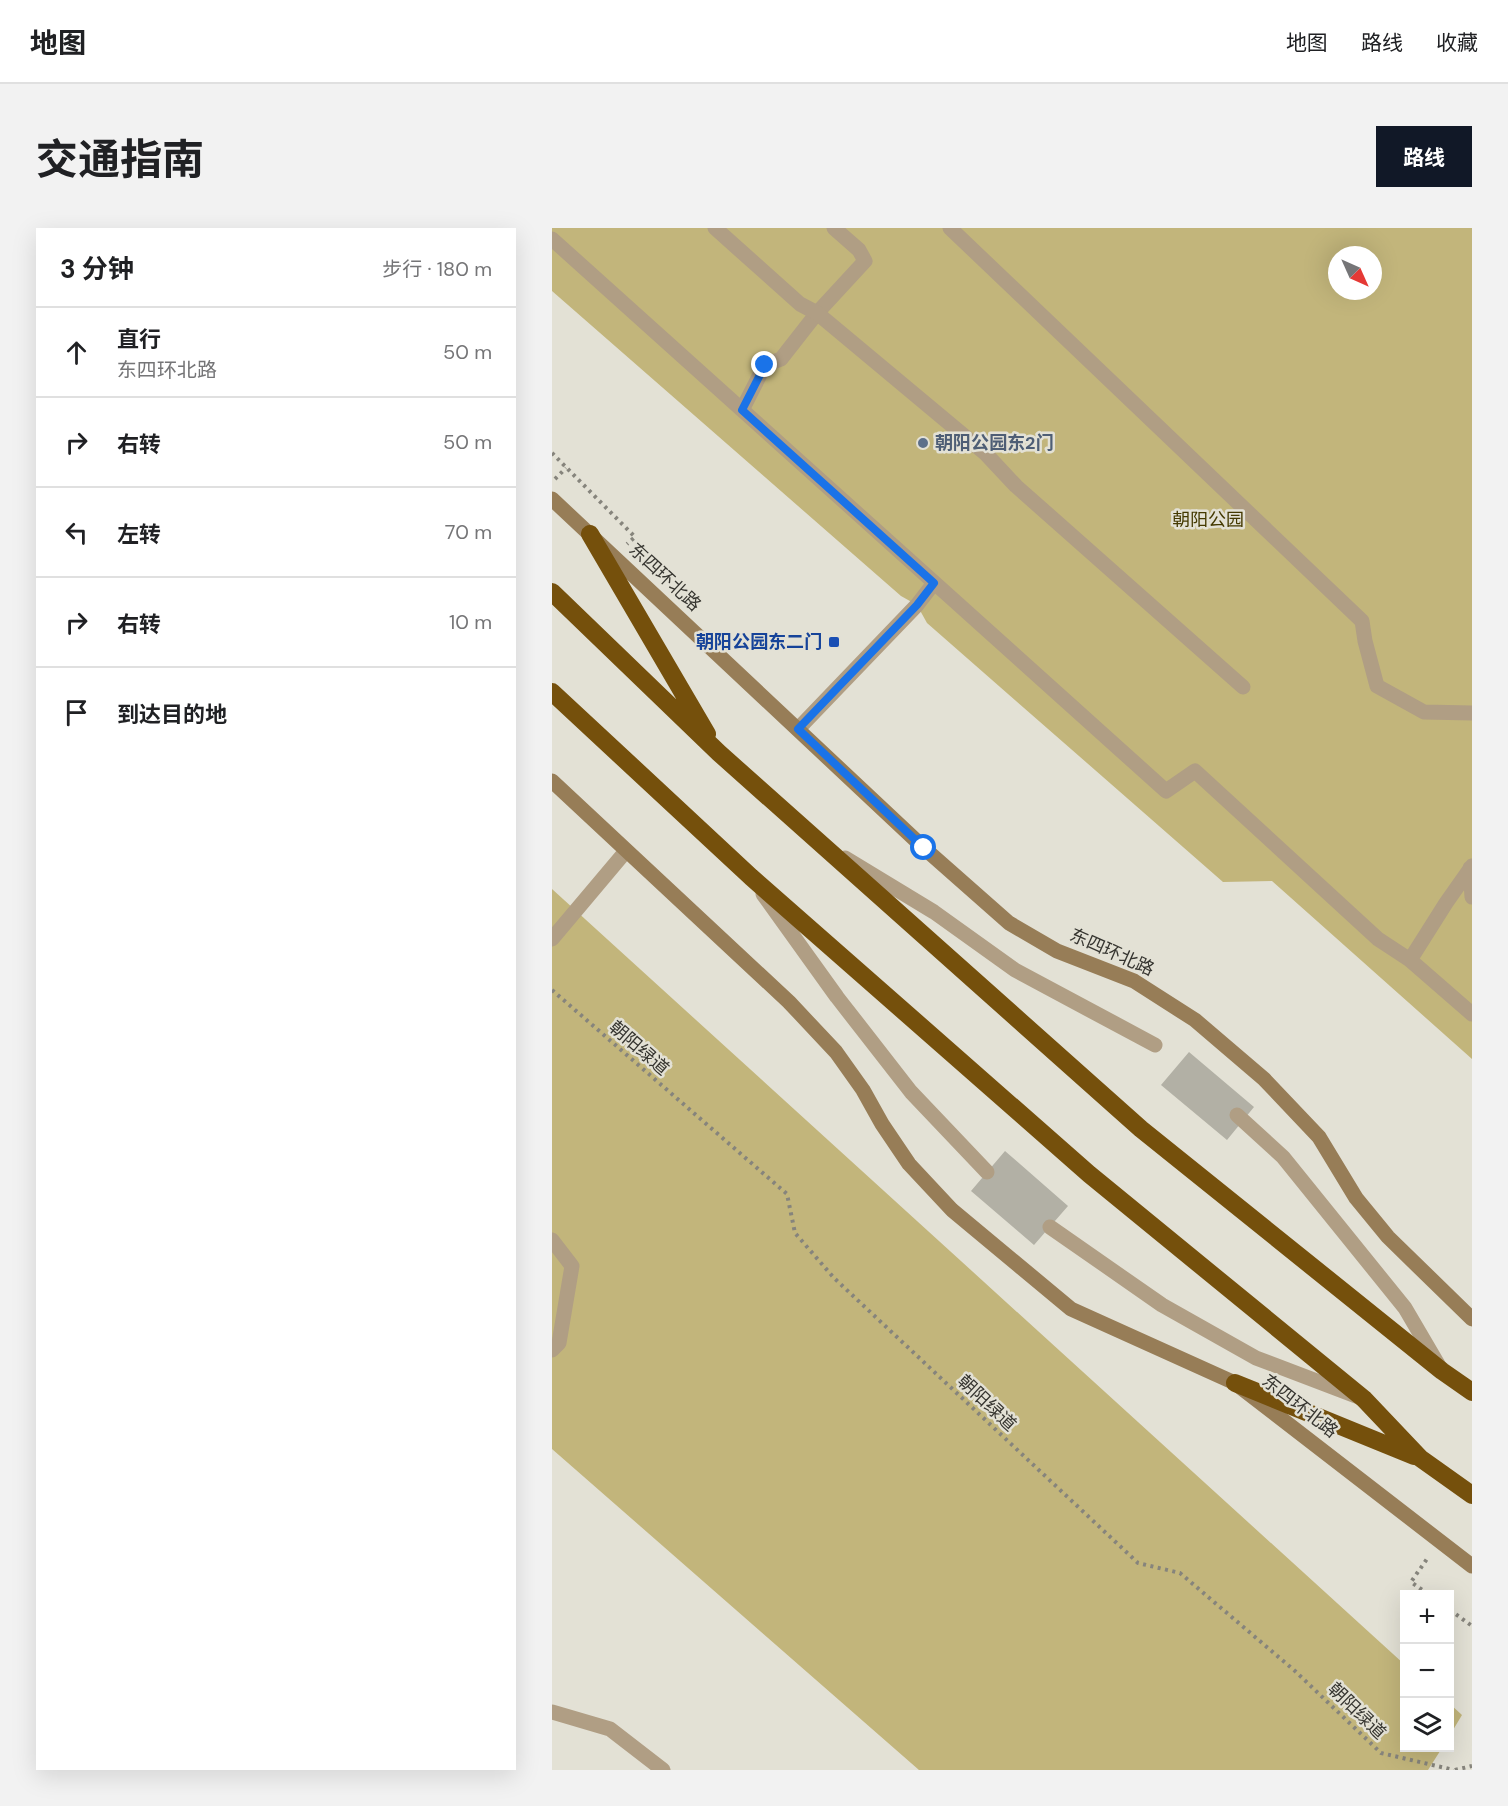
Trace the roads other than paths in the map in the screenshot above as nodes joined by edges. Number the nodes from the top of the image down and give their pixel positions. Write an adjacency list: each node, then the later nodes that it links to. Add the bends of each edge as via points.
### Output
1 (715, 228): 5 (street, via 800,304)
2 (834, 228): 5 (street, via 859,250 865,261)
3 (950, 228): 13 (street, via 1362,621 1377,686 1424,712)
4 (552, 239): 6 (street)
5 (817, 313): 6 (street, via 780,359 765,365); 11 (street, via 986,454 1016,486)
6 (742, 410): 9 (street)
7 (552, 499): 8 (street, 东四环北路)
8 (590, 534): 14 (street, 东四环北路); 15 (highway)
9 (934, 583): 14 (street); 23 (street, via 1166,791 1195,771 1378,939)
10 (552, 592): 15 (highway)
11 (1243, 687)
12 (552, 692): 20 (highway)
13 (1472, 713)
14 (798, 729): 30 (street, 东四环北路, via 1009,923 1057,951 1134,981 1195,1020 1264,1079 1319,1137 1356,1198 1388,1237)
15 (719, 753): 17 (highway)
16 (552, 781): 18 (street, 东四环北路)
17 (820, 843): 25 (street, via 934,912 1015,970); 32 (highway, via 1141,1129)
18 (626, 851): 22 (street); 33 (street, 东四环北路, via 789,1002 836,1052 909,1164 951,1210 1071,1309)
19 (1471, 867): 21 (street); 23 (street)
20 (751, 877): 27 (street, via 911,1092); 35 (highway, via 1089,1174)
21 (1472, 897)
22 (552, 939)
23 (1410, 960): 24 (street)
24 (1472, 1014)
25 (1155, 1045)
26 (1237, 1115): 32 (street, via 1283,1157 1405,1308)
27 (987, 1172)
28 (1050, 1227): 35 (street, via 1162,1305 1246,1352)
29 (552, 1240): 31 (street, via 572,1266 559,1343)
30 (1472, 1319)
31 (552, 1350)
32 (1442, 1371): 34 (highway)
33 (1235, 1383): 36 (highway); 38 (street, 东四环北路)
34 (1472, 1392)
35 (1364, 1399): 36 (highway)
36 (1420, 1458): 37 (highway)
37 (1472, 1495)
38 (1472, 1566)
39 (552, 1712): 40 (street, via 610,1729)
40 (663, 1770)

